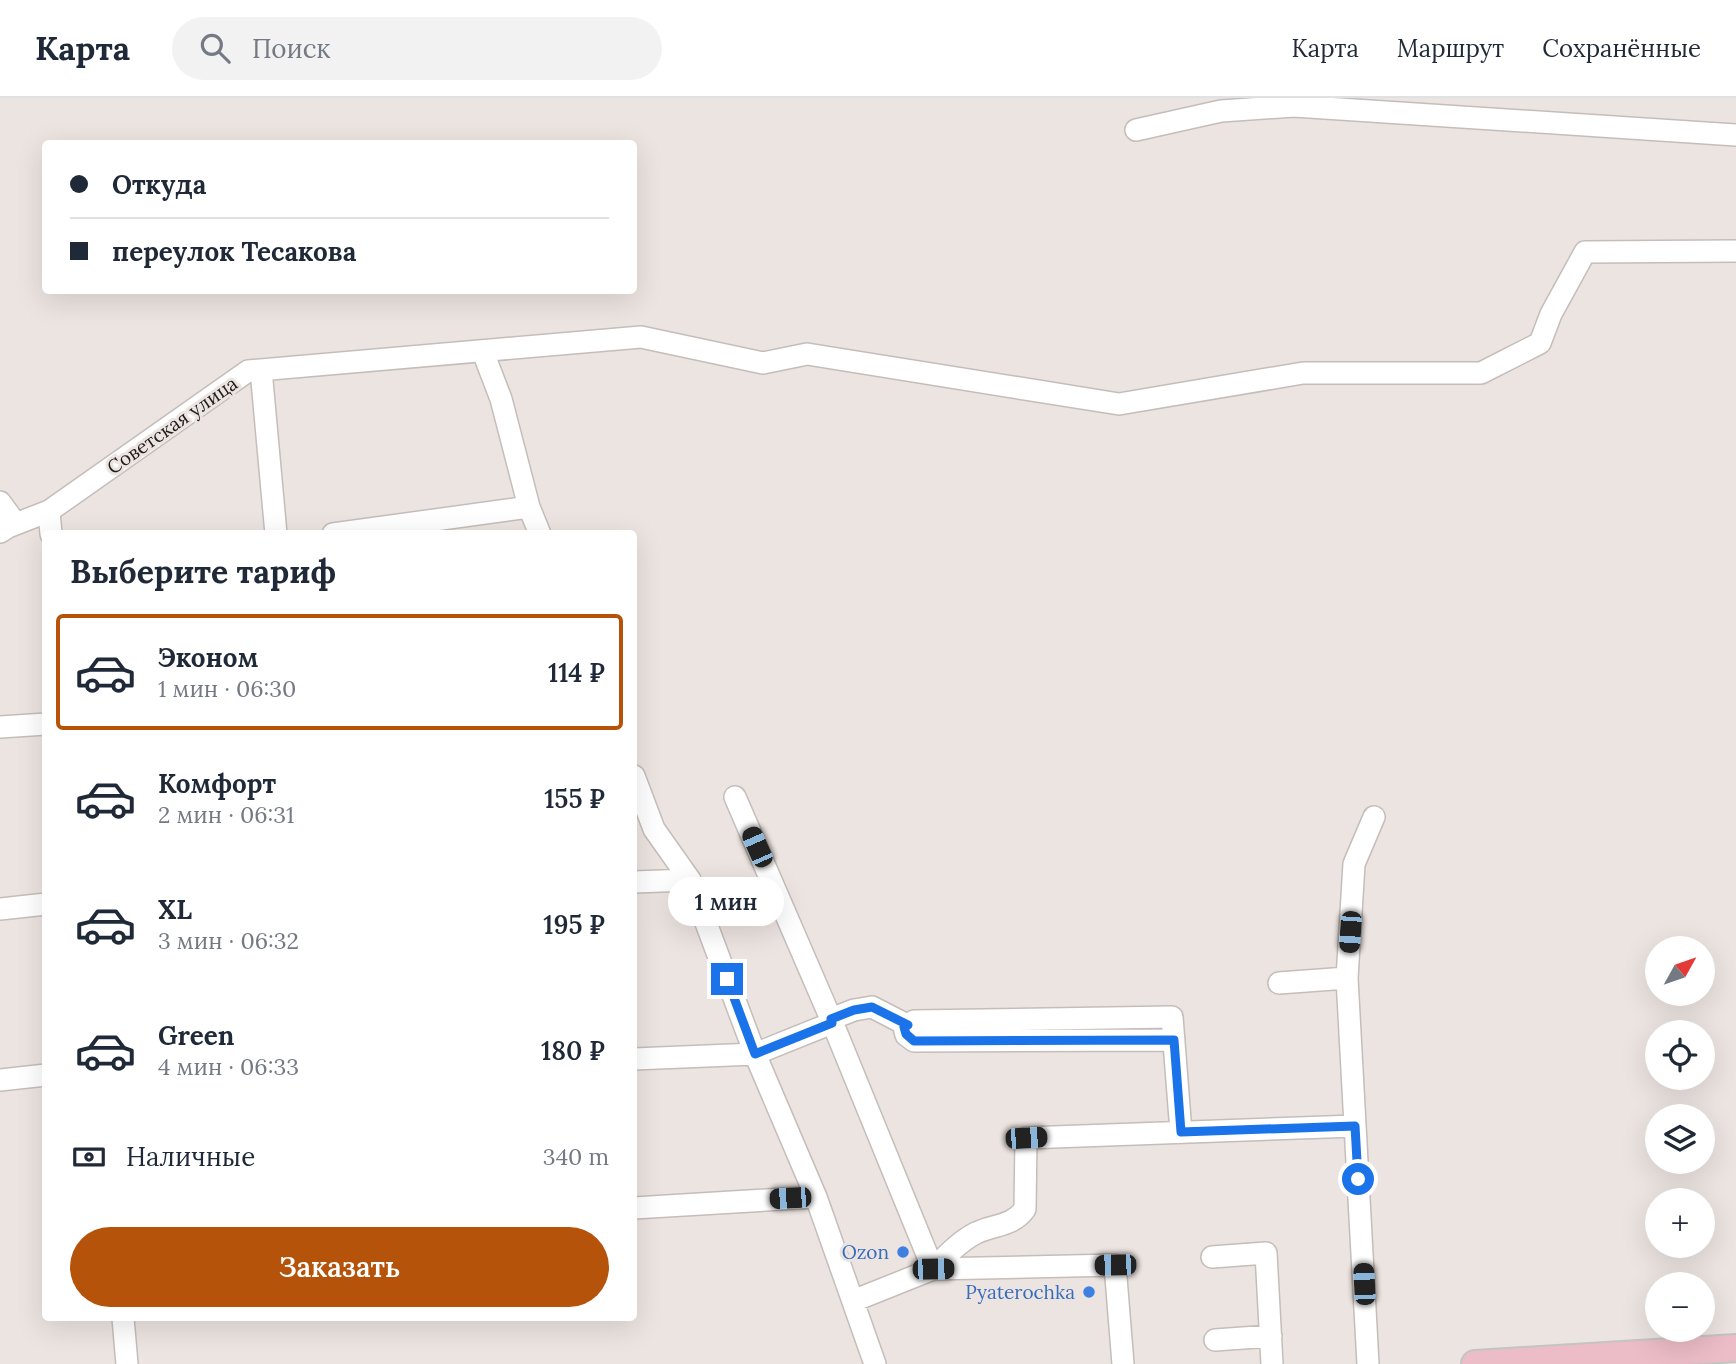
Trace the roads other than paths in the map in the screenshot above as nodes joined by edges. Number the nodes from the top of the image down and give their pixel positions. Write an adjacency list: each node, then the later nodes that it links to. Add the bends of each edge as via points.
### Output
1 (1136, 130): 2 (street, via 1221,111 1294,106)
2 (1736, 135)
3 (1736, 250): 4 (street, Советская улица, via 1584,252 1541,343 1481,373 1303,373 1119,404 807,354 763,363 641,337)
4 (483, 352): 5 (street, Советская улица); 7 (street, via 501,399)
5 (261, 370): 8 (street, Советская улица, via 248,371); 11 (street)
6 (0, 502): 9 (street)
7 (529, 507): 12 (street); 13 (street)
8 (49, 511): 9 (street, Советская улица); 10 (street)
9 (8, 528)
10 (51, 530)
11 (276, 530)
12 (362, 530)
13 (538, 530)
14 (42, 724): 15 (street)
15 (0, 727)
16 (637, 784): 19 (street, via 654,829)
17 (735, 797): 25 (street)
18 (1374, 817): 23 (street, via 1354,864)
19 (690, 880): 20 (street); 26 (street)
20 (637, 882)
21 (42, 904): 22 (street)
22 (0, 909)
23 (1347, 978): 24 (street); 30 (street)
24 (1279, 983)
25 (832, 1021): 26 (street); 31 (street, via 872,1007 908,1025 914,1021 1172,1017); 35 (street)
26 (755, 1054): 27 (street); 32 (street)
27 (637, 1059)
28 (42, 1075): 29 (street)
29 (0, 1080)
30 (1355, 1126): 31 (street); 46 (street)
31 (1181, 1132): 35 (street, via 1026,1138 1025,1209 1009,1222 977,1232)
32 (816, 1197): 33 (street); 36 (street)
33 (637, 1208)
34 (1213, 1257): 38 (street, via 1266,1253)
35 (933, 1269): 36 (street); 44 (street, via 1115,1265)
36 (853, 1301): 43 (street)
37 (122, 1321): 42 (street)
38 (1271, 1336): 39 (street); 45 (street)
39 (1215, 1340)
40 (1736, 1348): 41 (main road)
41 (1644, 1359): 47 (main road)
42 (127, 1364)
43 (874, 1364)
44 (1123, 1364)
45 (1272, 1364)
46 (1368, 1364)
47 (1475, 1364)

